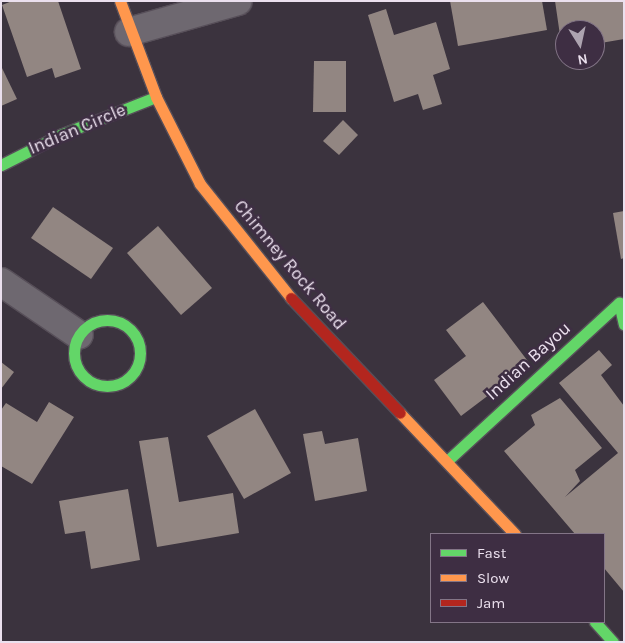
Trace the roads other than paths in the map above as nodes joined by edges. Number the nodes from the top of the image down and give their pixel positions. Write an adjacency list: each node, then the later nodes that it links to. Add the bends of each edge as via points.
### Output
1 (120, 1): 3 (main road, Chimney Rock Road)
2 (238, 1): 3 (street)
3 (129, 32): 4 (main road, Chimney Rock Road)
4 (156, 97): 5 (main road, Indian Circle, via 62,134); 9 (main road, Chimney Rock Road, via 200,184 283,290)
5 (1, 164)
6 (1, 282): 8 (street)
7 (624, 324): 9 (main road, Indian Bayou, via 618,303)
8 (79, 335): 8 (main road, via 75,362 92,383 119,384 138,365 140,344 131,330 118,321 96,321)
9 (447, 461): 10 (main road, Chimney Rock Road)
10 (513, 533)
11 (596, 623): 12 (main road)
12 (613, 642)

